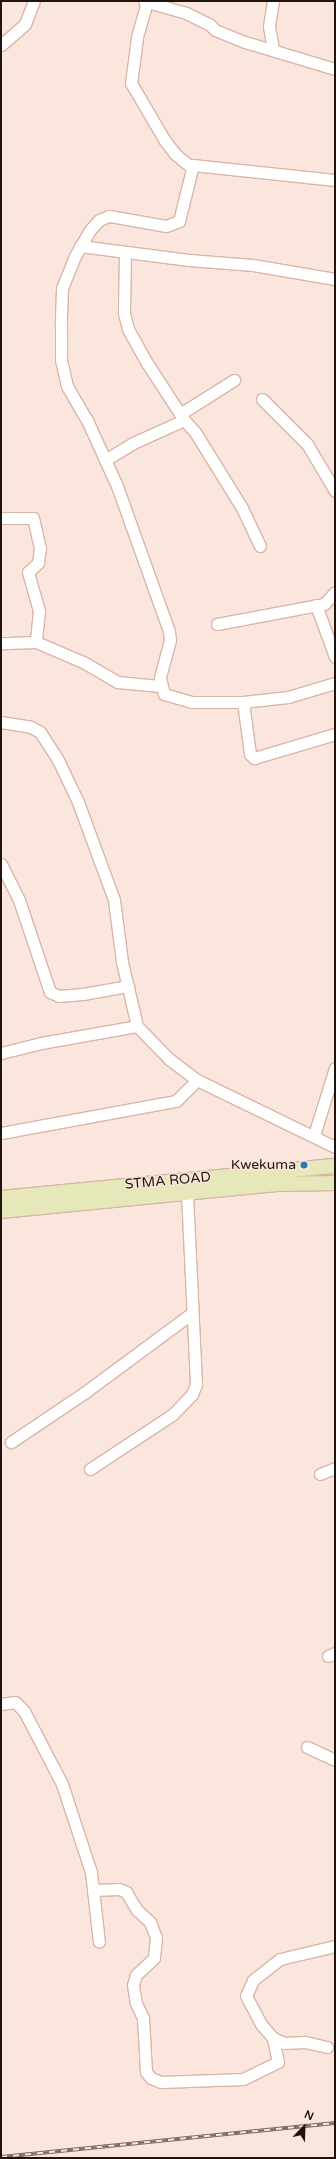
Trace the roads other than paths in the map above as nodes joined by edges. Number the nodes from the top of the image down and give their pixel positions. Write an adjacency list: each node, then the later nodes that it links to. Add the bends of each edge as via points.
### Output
1 (34, 1): 4 (street, via 25,24)
2 (273, 1): 5 (street, via 269,26)
3 (146, 2): 5 (street, via 186,13 233,38); 7 (street, via 137,38 131,83 165,141 175,154)
4 (1, 45)
5 (273, 49): 6 (street)
6 (335, 69)
7 (191, 167): 8 (street, via 195,164); 9 (street, via 179,221 166,226 109,216 99,220)
8 (335, 180)
9 (80, 246): 10 (street); 15 (street, via 62,289 61,360 67,386)
10 (125, 252): 11 (street, via 252,265); 14 (street, via 124,313 128,328 146,364)
11 (335, 279)
12 (234, 380): 14 (street)
13 (262, 399): 16 (street, via 307,444)
14 (182, 417): 15 (street); 18 (street, via 195,432 242,508)
15 (105, 460): 26 (street, via 134,531 169,631 170,640)
16 (335, 491)
17 (1, 518): 22 (street, via 28,517 33,518 35,522 40,555 38,563 28,573 39,611)
18 (260, 546)
19 (335, 592): 20 (street, via 324,604)
20 (316, 605): 21 (street); 24 (street)
21 (217, 624)
22 (36, 642): 23 (street); 26 (street, via 83,662 117,682)
23 (1, 643)
24 (335, 657)
25 (335, 683): 27 (street, via 288,697)
26 (160, 686): 27 (street, via 164,694 173,699 192,702)
27 (243, 702): 29 (street, via 250,754 254,758)
28 (1, 722): 31 (street, via 31,727 40,732 58,760 78,802 114,900)
29 (335, 734)
30 (1, 864): 31 (street, via 19,900 50,992 59,996)
31 (128, 986): 32 (street)
32 (137, 1026): 33 (street, via 41,1043); 35 (street, via 169,1058)
33 (1, 1053)
34 (335, 1068): 37 (street)
35 (197, 1080): 36 (street, via 176,1101); 37 (street)
36 (1, 1133)
37 (314, 1135): 38 (street)
38 (335, 1146)
39 (335, 1166): 42 (main road, STMA ROAD)
40 (335, 1183): 41 (main road, STMA ROAD, via 278,1184)
41 (187, 1194): 43 (main road, STMA ROAD); 44 (street)
42 (1, 1198)
43 (1, 1211)
44 (192, 1313): 45 (street, via 84,1393); 47 (street, via 196,1384 192,1394 173,1414)
45 (11, 1442)
46 (335, 1468): 48 (street)
47 (90, 1469)
48 (320, 1474)
49 (1, 1704): 52 (street, via 15,1702 24,1711 62,1784 91,1872)
50 (308, 1747): 51 (street)
51 (335, 1760)
52 (93, 1890): 53 (street); 55 (street, via 119,1889 126,1892 137,1910 150,1922 156,1938 154,1958 136,1975 133,1984 143,2018 146,2072 151,2078 161,2082 242,2079 278,2062)
53 (99, 1942)
54 (335, 1946): 55 (street, via 280,1959 253,1980 246,1996 261,2024)
55 (273, 2038): 56 (street, via 284,2043 305,2042)
56 (327, 2047)

